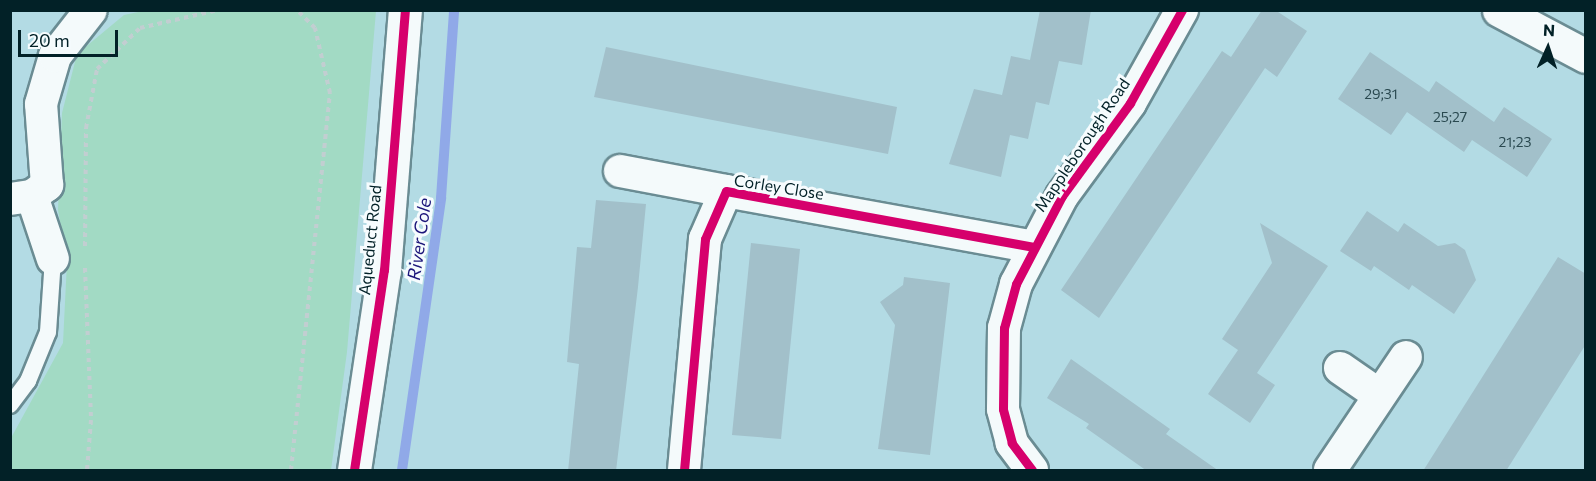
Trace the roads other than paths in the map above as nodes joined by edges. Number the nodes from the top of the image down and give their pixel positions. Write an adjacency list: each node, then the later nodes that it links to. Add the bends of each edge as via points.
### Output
1 (91, 10): 8 (street, via 55,56 41,105 47,185)
2 (405, 10): 15 (street, Aqueduct Road, via 384,270)
3 (1182, 10): 9 (street, Mappleborough Road, via 1130,103 1062,196)
4 (1499, 10): 5 (street)
5 (1586, 56)
6 (620, 171): 7 (street)
7 (726, 191): 9 (street, Corley Close); 16 (street, Corley Close, via 705,239)
8 (21, 198): 10 (street)
9 (1034, 247): 17 (street, Mappleborough Road, via 1016,284 1002,352 1003,409 1012,443)
10 (53, 259): 14 (lane, via 48,332 28,381)
11 (1406, 357): 13 (street)
12 (1340, 368): 13 (street)
13 (1379, 395): 18 (street)
14 (10, 405)
15 (354, 471)
16 (684, 471)
17 (1032, 471)
18 (1330, 471)

